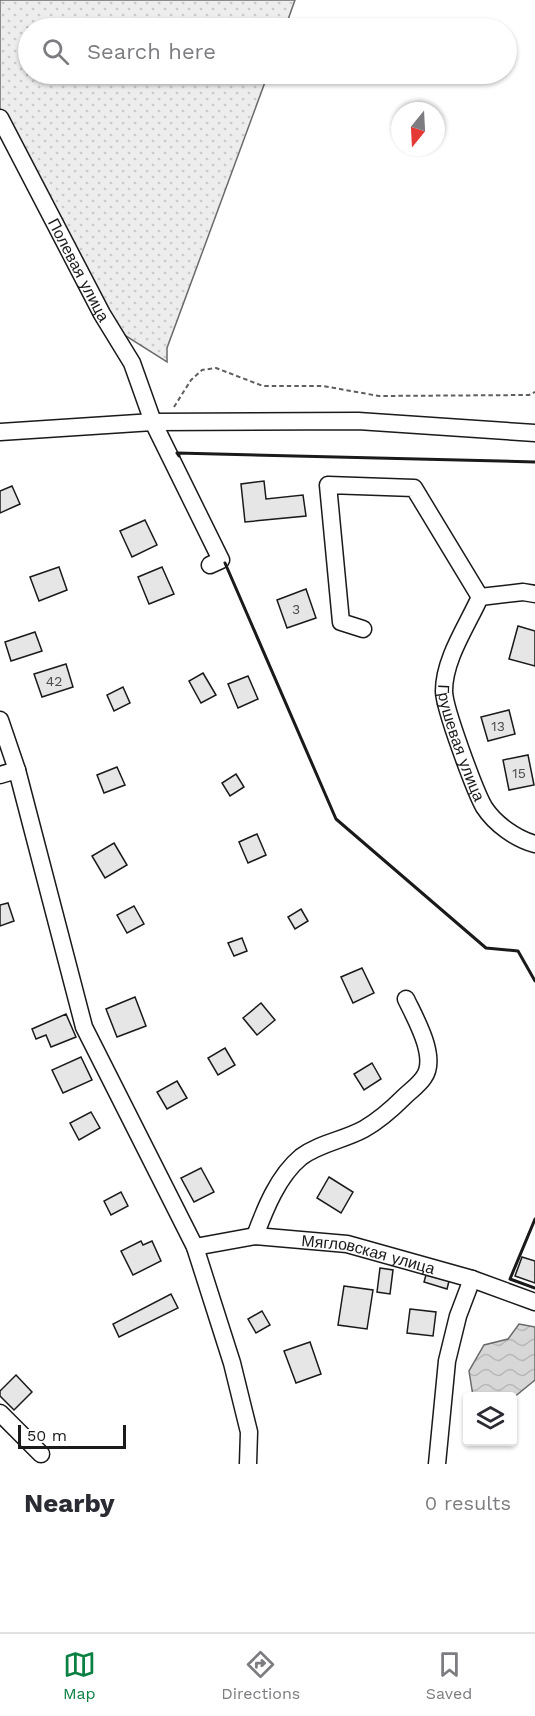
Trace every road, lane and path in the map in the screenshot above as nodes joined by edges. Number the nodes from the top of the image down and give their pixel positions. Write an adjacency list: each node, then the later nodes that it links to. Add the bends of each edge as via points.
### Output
1 (0, 118): 3 (street, Полевая улица, via 102,314 132,363)
2 (535, 392): 3 (path, via 379,396 323,386 263,386 216,368 202,370 191,380)
3 (159, 422): 4 (street); 5 (street, via 358,421); 6 (street, Полевая улица, via 221,560)
4 (0, 432)
5 (535, 433)
6 (210, 565)
7 (535, 594): 8 (street)
8 (480, 597): 9 (street, via 414,488 328,485 341,622); 13 (street, Грушевая улица, via 447,667 444,691 448,712 484,807 501,826)
9 (363, 629)
10 (0, 720): 11 (street)
11 (17, 770): 12 (street); 16 (street, via 84,1027)
12 (0, 775)
13 (535, 844)
14 (406, 999): 15 (street, via 425,1042 425,1076 365,1128 301,1158 266,1205)
15 (255, 1236): 16 (street, Мягловская улица); 17 (street, Мягловская улица, via 347,1244)
16 (195, 1246): 21 (street, via 249,1432)
17 (472, 1279): 18 (street, Мягловская улица); 22 (street, via 447,1361)
18 (535, 1302)
19 (0, 1413): 20 (street)
20 (40, 1454)
21 (248, 1464)
22 (437, 1464)

